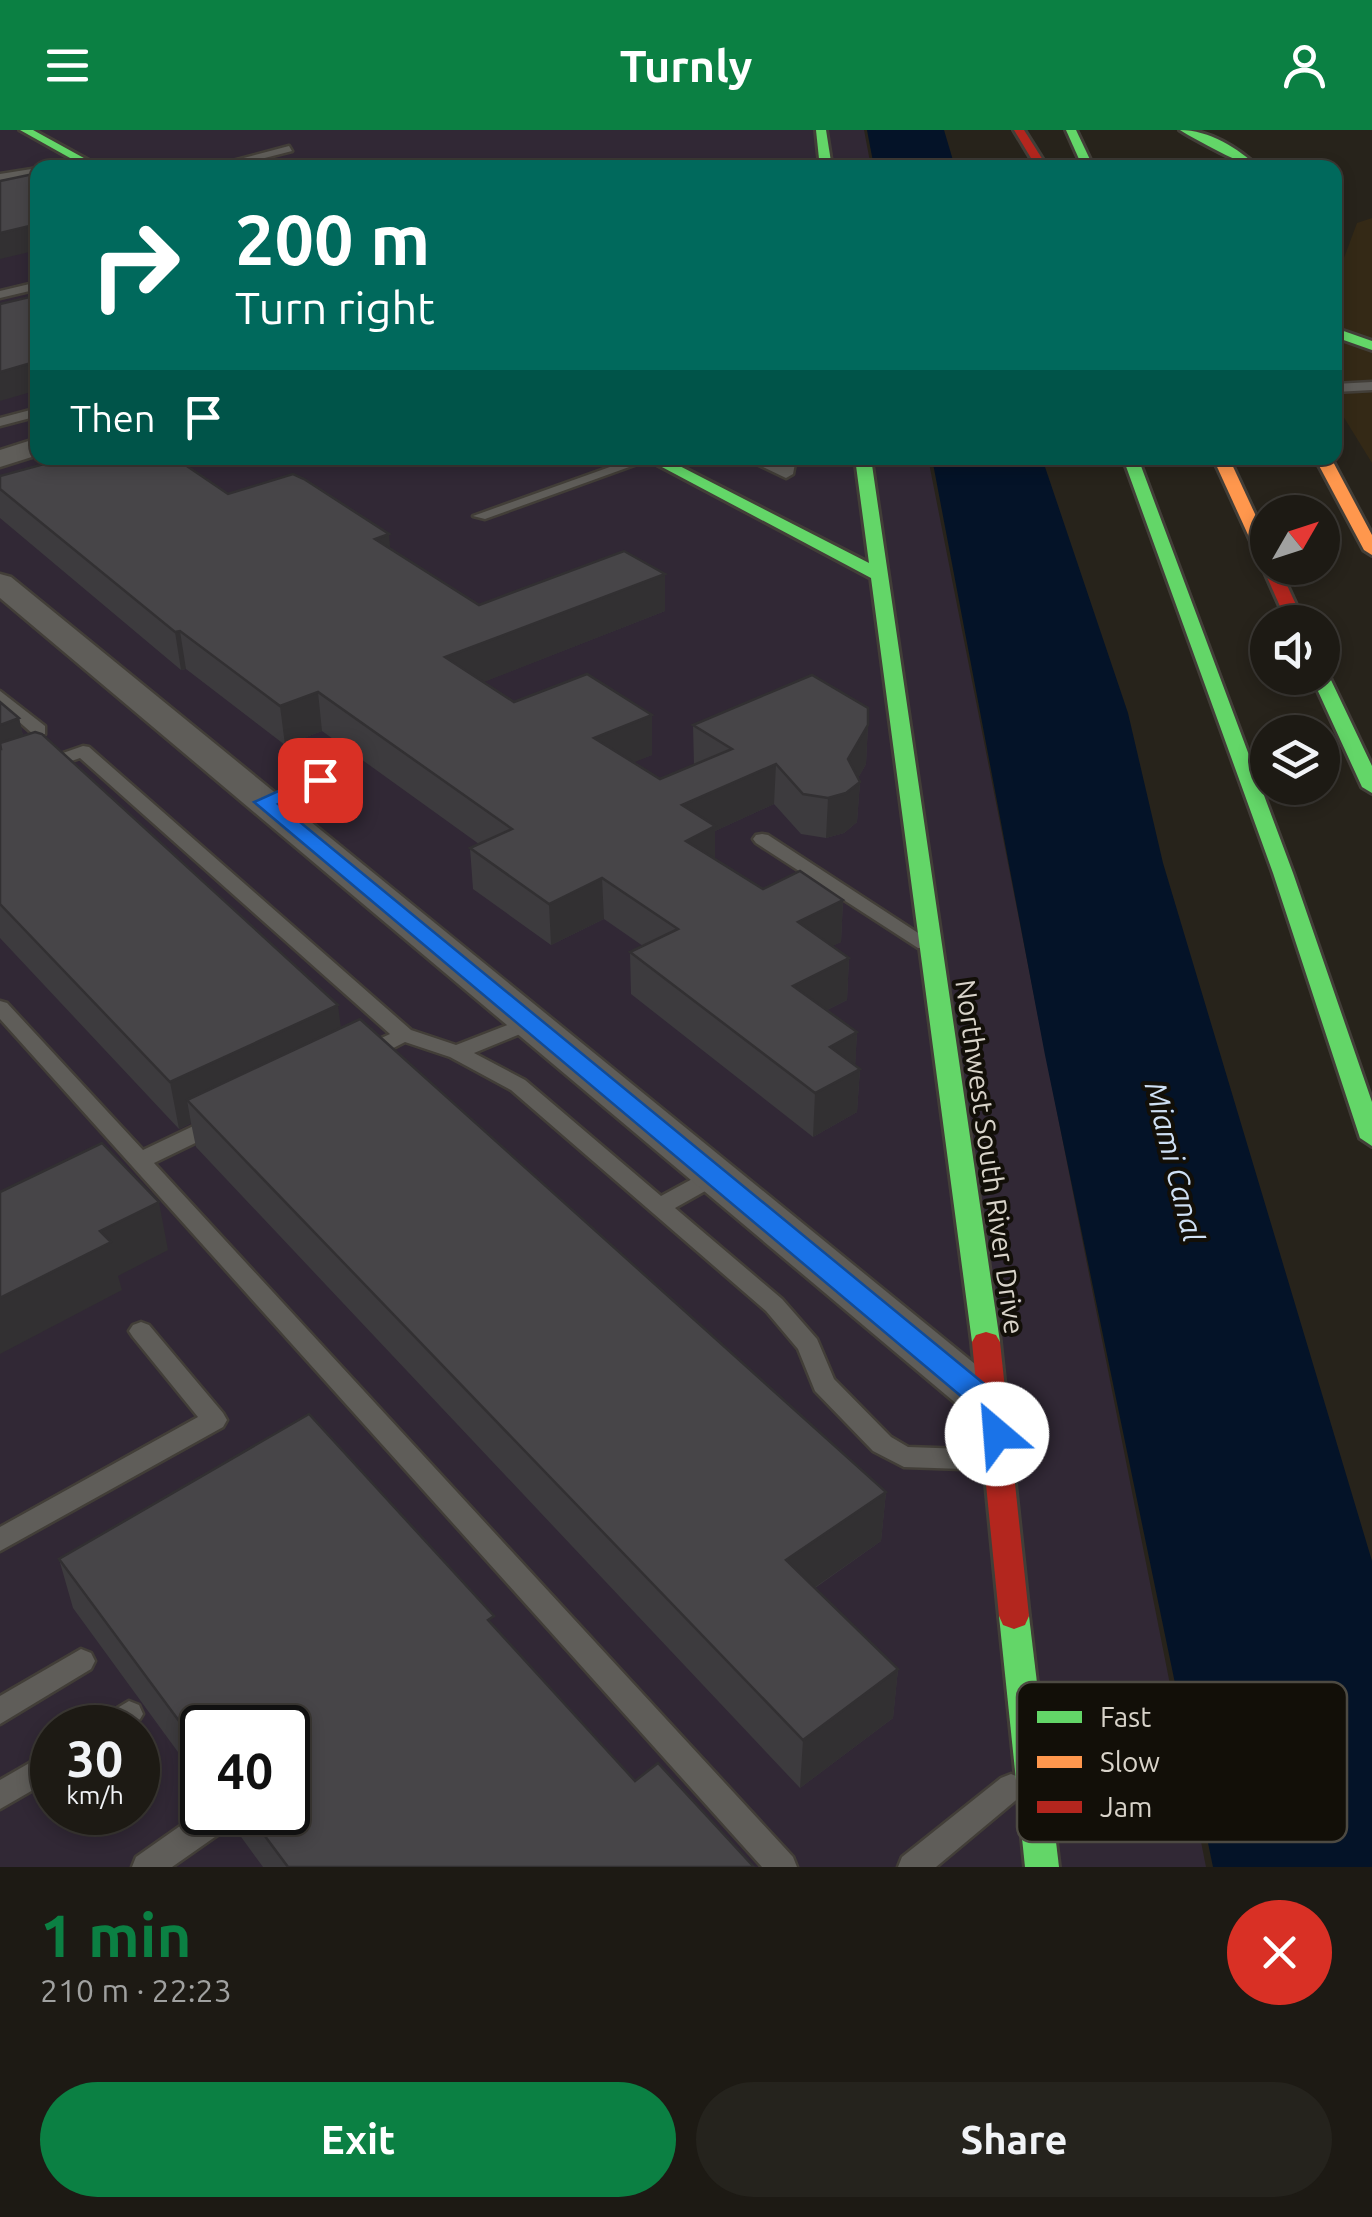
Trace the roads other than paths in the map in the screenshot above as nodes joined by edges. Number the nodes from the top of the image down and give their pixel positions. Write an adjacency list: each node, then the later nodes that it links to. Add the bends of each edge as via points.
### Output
1 (26, 130): 8 (main road)
2 (821, 130): 10 (main road)
3 (1002, 130): 11 (main road)
4 (1019, 130): 12 (main road)
5 (1071, 130): 13 (main road)
6 (1185, 130): 14 (main road)
7 (289, 149): 9 (lane)
8 (83, 160)
9 (244, 160)
10 (825, 160)
11 (1013, 160)
12 (1038, 160)
13 (1084, 160)
14 (1243, 160)
15 (30, 173): 16 (lane)
16 (0, 177)
17 (30, 287): 18 (lane)
18 (0, 295)
19 (1342, 338): 20 (main road)
20 (1369, 345)
21 (1342, 388): 22 (lane)
22 (1370, 390)
23 (30, 414): 24 (lane)
24 (0, 422)
25 (30, 449): 26 (street)
26 (0, 459)
27 (629, 465): 35 (lane)
28 (664, 465): 38 (main road)
29 (766, 465): 30 (lane, via 786,474)
30 (788, 465)
31 (865, 465): 38 (main road, Northwest South River Drive)
32 (1133, 465): 55 (main road)
33 (1224, 465): 36 (main road)
34 (1327, 465): 37 (main road)
35 (480, 516)
36 (1250, 522)
37 (1372, 549)
38 (879, 576): 48 (main road, Northwest South River Drive)
39 (0, 583): 46 (street)
40 (1329, 695): 45 (main road)
41 (0, 696): 42 (lane)
42 (38, 730)
43 (349, 768): 46 (lane)
44 (0, 782): 51 (lane, via 83,751)
45 (1372, 787)
46 (264, 802): 50 (street)
47 (762, 839): 48 (lane)
48 (930, 948): 60 (main road, Northwest South River Drive)
49 (0, 1007): 56 (lane)
50 (530, 1023): 52 (lane); 57 (street)
51 (404, 1036): 52 (lane); 53 (lane)
52 (457, 1052): 58 (lane, via 518,1085)
53 (351, 1060)
54 (228, 1119): 56 (lane)
55 (1372, 1138)
56 (140, 1161): 72 (lane)
57 (715, 1176): 58 (lane); 60 (street)
58 (659, 1206): 61 (lane, via 774,1305 808,1345 824,1384 882,1444 904,1457)
59 (141, 1332): 62 (lane, via 214,1420)
60 (994, 1408): 61 (main road, Northwest South River Drive)
61 (1000, 1461): 64 (main road, Northwest South River Drive)
62 (0, 1540)
63 (81, 1662): 65 (lane)
64 (1020, 1682)
65 (0, 1711)
66 (30, 1777): 68 (lane)
67 (1017, 1782): 73 (lane)
68 (0, 1796)
69 (193, 1835): 71 (lane)
70 (1038, 1842): 74 (main road, Northwest South River Drive)
71 (147, 1867)
72 (782, 1867)
73 (913, 1867)
74 (1042, 1867)

